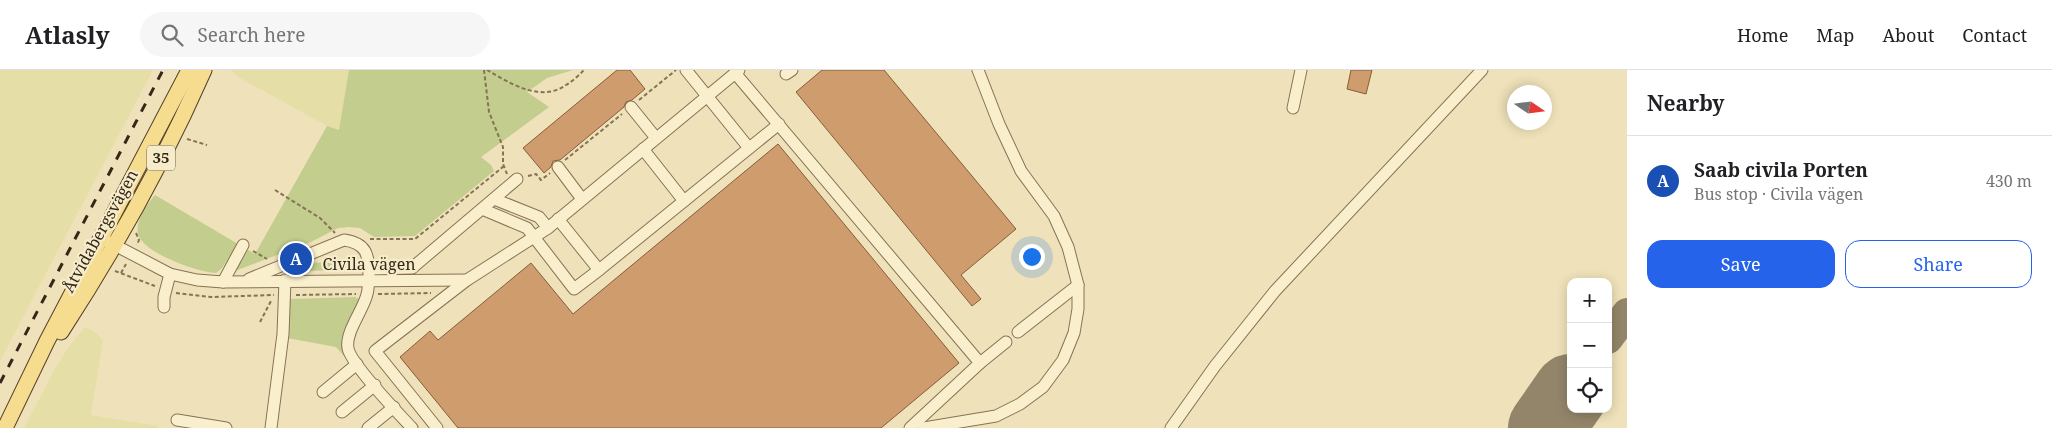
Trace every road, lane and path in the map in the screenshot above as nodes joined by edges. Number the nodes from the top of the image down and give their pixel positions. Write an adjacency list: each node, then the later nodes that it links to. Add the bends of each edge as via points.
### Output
1 (189, 70): 32 (main road, Åtvidabergsvägen / 35)
2 (204, 70): 34 (main road, Åtvidabergsvägen / 35)
3 (485, 70): 4 (path, via 518,88 536,92 557,90); 20 (path, via 489,112 502,147)
4 (584, 70)
5 (676, 70): 12 (path)
6 (686, 70): 11 (street)
7 (978, 70): 44 (street, via 1021,171 1054,216 1068,247)
8 (1301, 70): 13 (street)
9 (1482, 70): 66 (street, via 1275,291)
10 (737, 72): 11 (street); 14 (street)
11 (707, 96): 16 (street); 18 (street)
12 (631, 106): 16 (street); 21 (path)
13 (1293, 108)
14 (779, 124): 18 (street); 50 (street)
15 (184, 138): 17 (path)
16 (656, 138): 19 (street)
17 (207, 145)
18 (749, 148): 26 (street)
19 (644, 149): 25 (street); 26 (street)
20 (504, 166): 22 (path); 33 (path, via 416,239)
21 (558, 167): 22 (path, via 542,180 536,174); 25 (street)
22 (514, 182): 24 (street)
23 (275, 190): 30 (path, via 320,218)
24 (494, 199): 27 (street); 29 (street, via 539,217)
25 (582, 199): 28 (street)
26 (684, 201): 37 (street)
27 (482, 209): 31 (street, via 527,228); 39 (street, via 412,268)
28 (558, 219): 29 (street); 37 (street)
29 (548, 228): 31 (street)
30 (335, 233)
31 (534, 236): 37 (street, via 574,289); 41 (street)
32 (101, 238): 34 (street, Civila vägen); 54 (main road, Åtvidabergsvägen / 35)
33 (370, 239)
34 (115, 245): 38 (street, Civila vägen); 54 (main road, Åtvidabergsvägen / 35)
35 (243, 245): 36 (path); 43 (street)
36 (278, 266): 39 (street, via 344,240 362,246 368,257); 42 (street)
37 (599, 270)
38 (170, 274): 43 (street, Civila vägen); 46 (street)
39 (368, 275): 40 (street, Civila vägen); 41 (street, Civila vägen); 51 (street, via 367,294 348,341 348,350)
40 (285, 280): 42 (street, Civila vägen); 60 (street, via 283,334)
41 (467, 280): 63 (street, via 375,351)
42 (245, 281): 43 (street, Civila vägen)
43 (223, 282)
44 (1078, 285): 48 (street); 65 (street, via 1074,333 1063,360 1043,387 996,416)
45 (275, 295): 47 (path)
46 (164, 307)
47 (260, 322)
48 (1018, 332)
49 (1006, 342): 50 (street)
50 (980, 363): 64 (street)
51 (357, 364): 52 (street); 53 (street)
52 (375, 385): 55 (street); 56 (street)
53 (323, 392)
54 (17, 404): 58 (main road, Åtvidabergsvägen / 35)
55 (394, 407): 61 (street); 62 (street)
56 (342, 412)
57 (177, 420): 59 (street)
58 (5, 428)
59 (226, 428)
60 (271, 428)
61 (368, 428)
62 (412, 428)
63 (437, 428)
64 (910, 428)
65 (924, 428)
66 (1171, 428)

